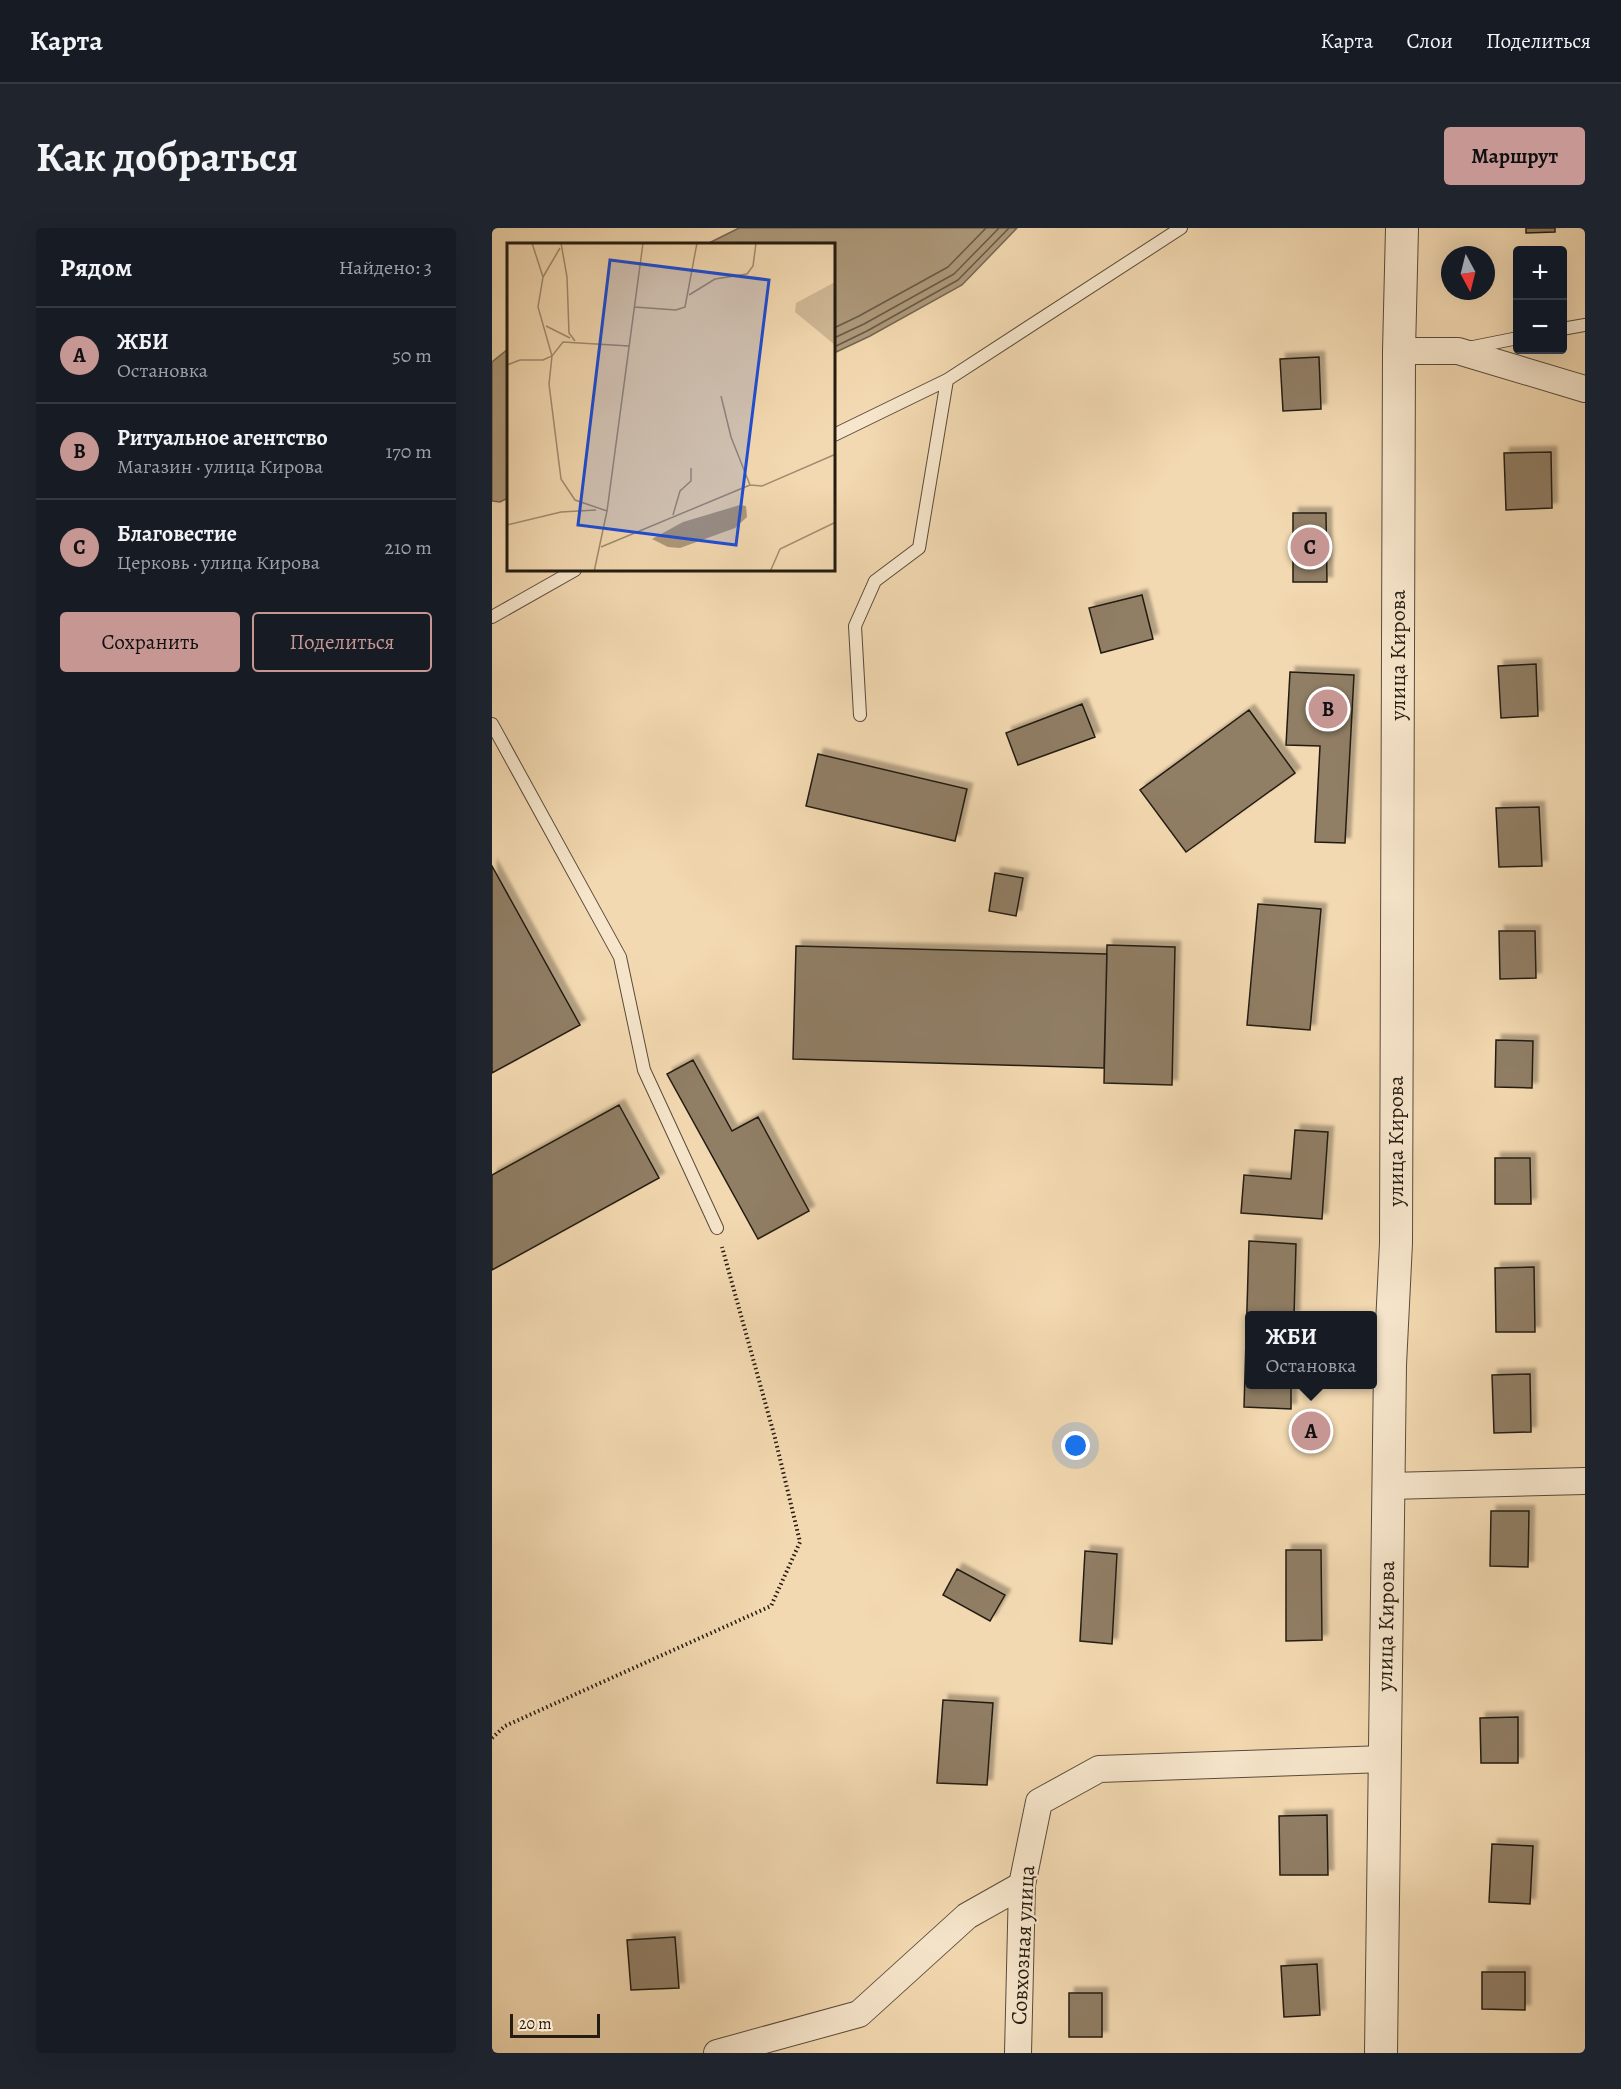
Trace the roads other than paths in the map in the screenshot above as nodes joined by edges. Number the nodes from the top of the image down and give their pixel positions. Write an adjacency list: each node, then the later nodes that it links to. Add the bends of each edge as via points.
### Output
1 (1181, 228): 8 (lane)
2 (1402, 228): 6 (street, улица Кирова)
3 (1585, 325): 4 (lane)
4 (1567, 328)
5 (1513, 339): 7 (lane)
6 (1399, 351): 7 (street); 17 (street, улица Кирова, via 1396,1243)
7 (1458, 351): 9 (street)
8 (947, 380): 10 (lane); 13 (lane, via 919,548 875,581 855,627)
9 (1585, 389)
10 (836, 434)
11 (571, 572): 12 (lane)
12 (492, 617)
13 (861, 714)
14 (492, 724): 15 (lane, via 620,957 644,1070)
15 (717, 1228)
16 (1585, 1481): 17 (street)
17 (1389, 1486): 18 (street, улица Кирова)
18 (1384, 1759): 19 (street, Совхозная улица, via 1099,1769 1039,1802); 22 (street, улица Кирова)
19 (1022, 1885): 20 (street, via 968,1916 859,2014); 21 (street, Совхозная улица)
20 (717, 2053)
21 (1018, 2053)
22 (1381, 2053)

